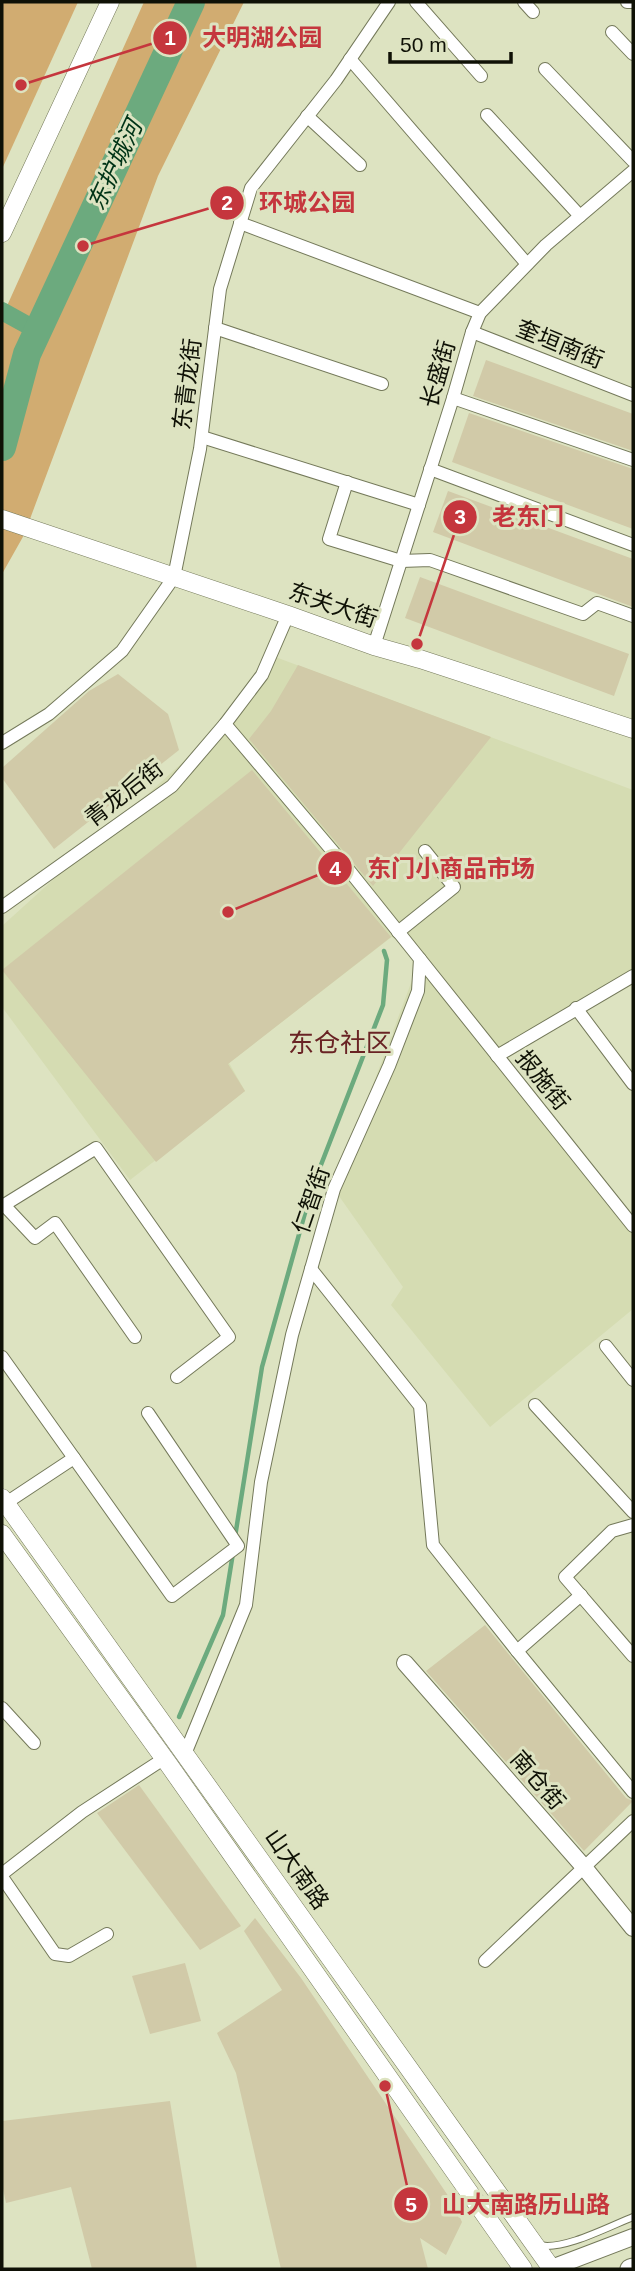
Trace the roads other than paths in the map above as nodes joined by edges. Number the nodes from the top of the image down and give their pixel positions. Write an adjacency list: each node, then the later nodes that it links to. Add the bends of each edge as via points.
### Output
1 (110, 2): 16 (main road)
2 (389, 2): 6 (street, 东青龙街)
3 (416, 2): 8 (street)
4 (612, 32): 5 (street)
5 (633, 54)
6 (350, 59): 10 (street, 东青龙街); 17 (street)
7 (545, 69): 11 (street)
8 (481, 76)
9 (487, 115): 14 (street)
10 (307, 116): 12 (street); 15 (street, 东青龙街, via 251,188)
11 (633, 161)
12 (360, 165)
13 (633, 172): 14 (street, 长盛街)
14 (580, 216): 17 (street, 长盛街)
15 (240, 223): 18 (street); 19 (street, 东青龙街, via 220,289)
16 (2, 233)
17 (527, 264): 18 (street, 长盛街)
18 (480, 313): 20 (street, 长盛街)
19 (215, 328): 21 (street); 24 (street, 东青龙街)
20 (472, 332): 22 (street, 奎垣南街); 23 (street, 长盛街)
21 (382, 384)
22 (633, 396)
23 (453, 398): 25 (street); 26 (street, 长盛街)
24 (202, 437): 27 (street); 32 (street, 东青龙街)
25 (633, 460)
26 (430, 469): 28 (street, 长盛街); 30 (street)
27 (347, 482): 28 (street); 31 (street, via 329,539)
28 (419, 505): 31 (street, 长盛街)
29 (10, 522): 32 (main road, 东关大街)
30 (633, 545)
31 (401, 561): 34 (street, via 430,560 583,614 597,603); 35 (street, 长盛街)
32 (174, 577): 33 (main road, 东关大街); 38 (street, 东青龙街, via 122,651 49,714)
33 (288, 615): 35 (main road, 东关大街); 36 (street, 青龙后街, via 262,674)
34 (633, 616)
35 (373, 646): 37 (main road, 东关大街)
36 (225, 724): 40 (street, 青龙后街, via 172,786); 41 (street)
37 (633, 729)
38 (2, 743)
39 (425, 851): 41 (street, via 454,887)
40 (2, 907)
41 (398, 932): 42 (street)
42 (420, 959): 45 (street, 报施街); 49 (street, 仁智街, via 418,991 334,1189)
43 (633, 976): 44 (street)
44 (576, 1008): 45 (street); 46 (street)
45 (498, 1056): 48 (street, 报施街)
46 (633, 1084)
47 (2, 1205): 50 (street, via 35,1238 55,1223); 53 (street, via 96,1149 229,1337)
48 (633, 1226)
49 (311, 1269): 63 (street, via 420,1406 433,1545); 68 (street, 仁智街, via 261,1482 246,1605)
50 (135, 1336)
51 (606, 1346): 54 (street)
52 (2, 1357): 57 (street)
53 (177, 1377)
54 (633, 1380)
55 (535, 1405): 59 (street)
56 (148, 1413): 57 (street, via 238,1546 172,1596)
57 (74, 1458): 58 (street)
58 (4, 1500): 68 (main road, 山大南路)
59 (633, 1512)
60 (633, 1525): 62 (street, via 612,1531 565,1577)
61 (2, 1534): 69 (main road, 山大南路)
62 (581, 1595): 63 (street); 64 (street)
63 (517, 1651): 70 (street)
64 (633, 1656)
65 (405, 1663): 72 (street, 南仓街)
66 (2, 1708): 67 (street)
67 (34, 1743)
68 (185, 1754): 79 (main road, 山大南路)
69 (165, 1758): 73 (street, via 82,1812); 80 (main road, 山大南路)
70 (633, 1792)
71 (633, 1821): 72 (street)
72 (583, 1866): 74 (street, 南仓街); 76 (street)
73 (2, 1875): 75 (street, via 55,1954 69,1956)
74 (633, 1928)
75 (107, 1934)
76 (485, 1961)
77 (633, 2217): 79 (lane, via 565,2243)
78 (633, 2237): 81 (street)
79 (533, 2244): 81 (main road, 山大南路)
80 (523, 2269)
81 (551, 2269)

